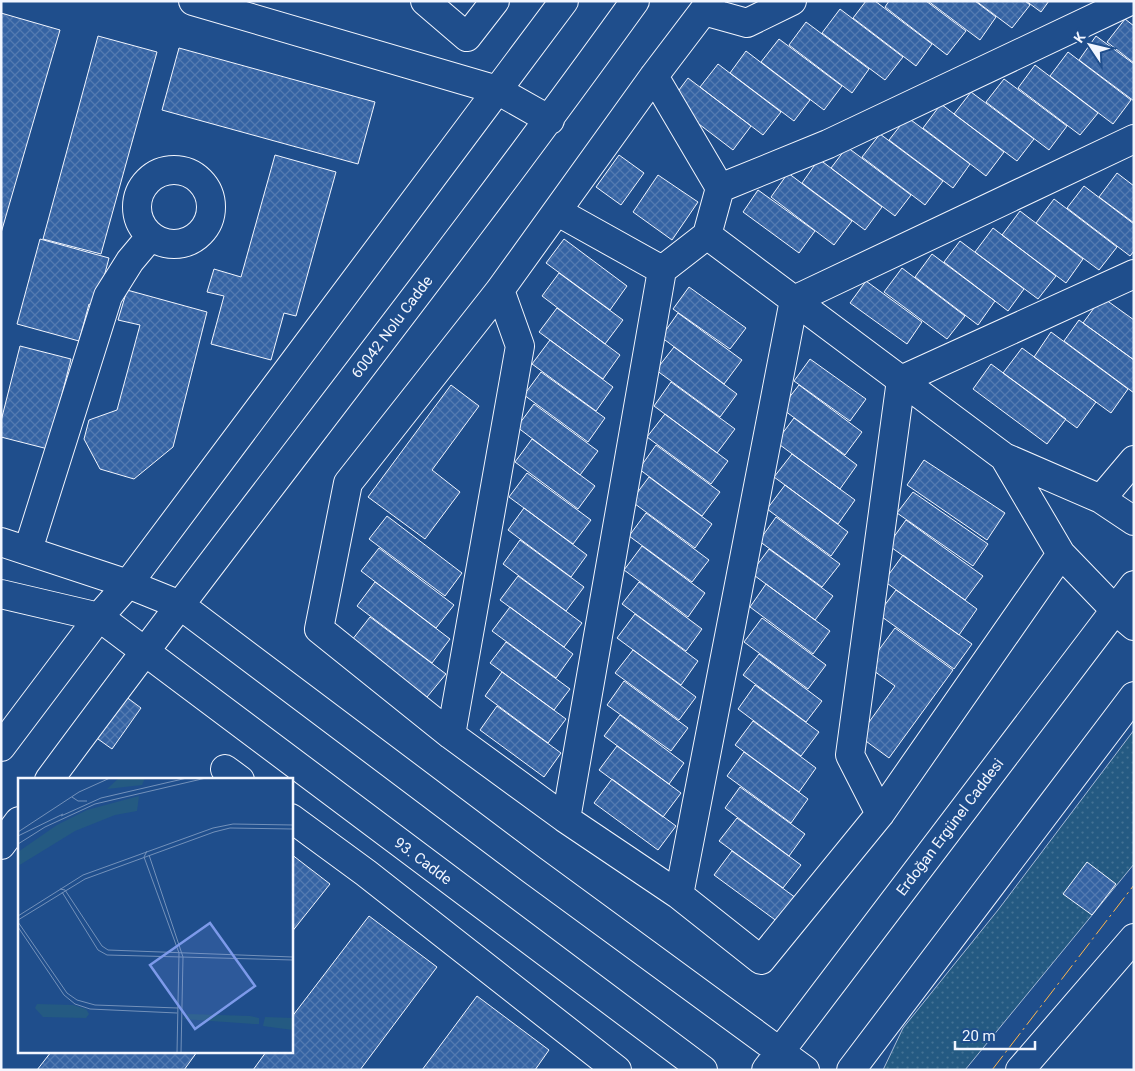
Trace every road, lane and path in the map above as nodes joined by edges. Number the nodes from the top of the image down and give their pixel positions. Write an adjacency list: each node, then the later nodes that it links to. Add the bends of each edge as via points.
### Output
1 (194, 1): 10 (street)
2 (425, 1): 3 (street, via 467,37)
3 (495, 1)
4 (564, 1): 10 (street)
5 (636, 1): 11 (street, 60042 Nolu Cadde)
6 (792, 1): 8 (street, via 746,23)
7 (1130, 1): 13 (street, via 828,144)
8 (708, 6): 9 (street)
9 (654, 76): 13 (street); 14 (street)
10 (497, 90): 11 (street); 29 (street)
11 (550, 120): 32 (street, 60042 Nolu Cadde)
12 (1134, 139): 20 (street)
13 (720, 188): 15 (street)
14 (558, 212): 17 (street); 19 (street)
15 (707, 235): 17 (street); 20 (street)
16 (151, 236): 27 (street, via 130,261 108,296)
17 (662, 270): 42 (street)
18 (1134, 274): 21 (street)
19 (500, 290): 37 (street, via 520,346); 37 (street, via 348,483 319,630)
20 (794, 300): 21 (street); 45 (street)
21 (901, 380): 22 (street); 40 (street, via 850,755)
22 (1004, 457): 24 (street); 28 (street)
23 (1134, 460): 24 (street)
24 (1101, 499): 25 (street)
25 (1134, 521)
26 (1, 542): 27 (street)
27 (28, 550): 29 (street)
28 (1061, 554): 34 (street); 40 (street)
29 (128, 584): 32 (street); 33 (street)
30 (1134, 585): 34 (street, Erdoğan Ergünel Caddesi)
31 (1, 594): 33 (street)
32 (180, 605): 35 (street, 60042 Nolu Cadde); 47 (street, via 532,870)
33 (100, 617): 35 (street, 93. Cadde); 38 (street)
34 (1124, 618): 47 (street, Erdoğan Ergünel Caddesi)
35 (145, 650): 39 (street, 60042 Nolu Cadde); 49 (street, 93. Cadde)
36 (1134, 696): 51 (street)
37 (451, 735): 42 (street)
38 (1, 747)
39 (50, 778)
40 (880, 814): 45 (street, via 761,960)
41 (292, 819): 48 (street)
42 (566, 819): 45 (street)
43 (18, 822): 44 (street)
44 (1, 845)
45 (679, 895)
46 (1134, 938): 52 (street)
47 (772, 1061): 50 (street)
48 (617, 1070)
49 (703, 1070)
50 (805, 1070)
51 (851, 1070)
52 (1020, 1070)

